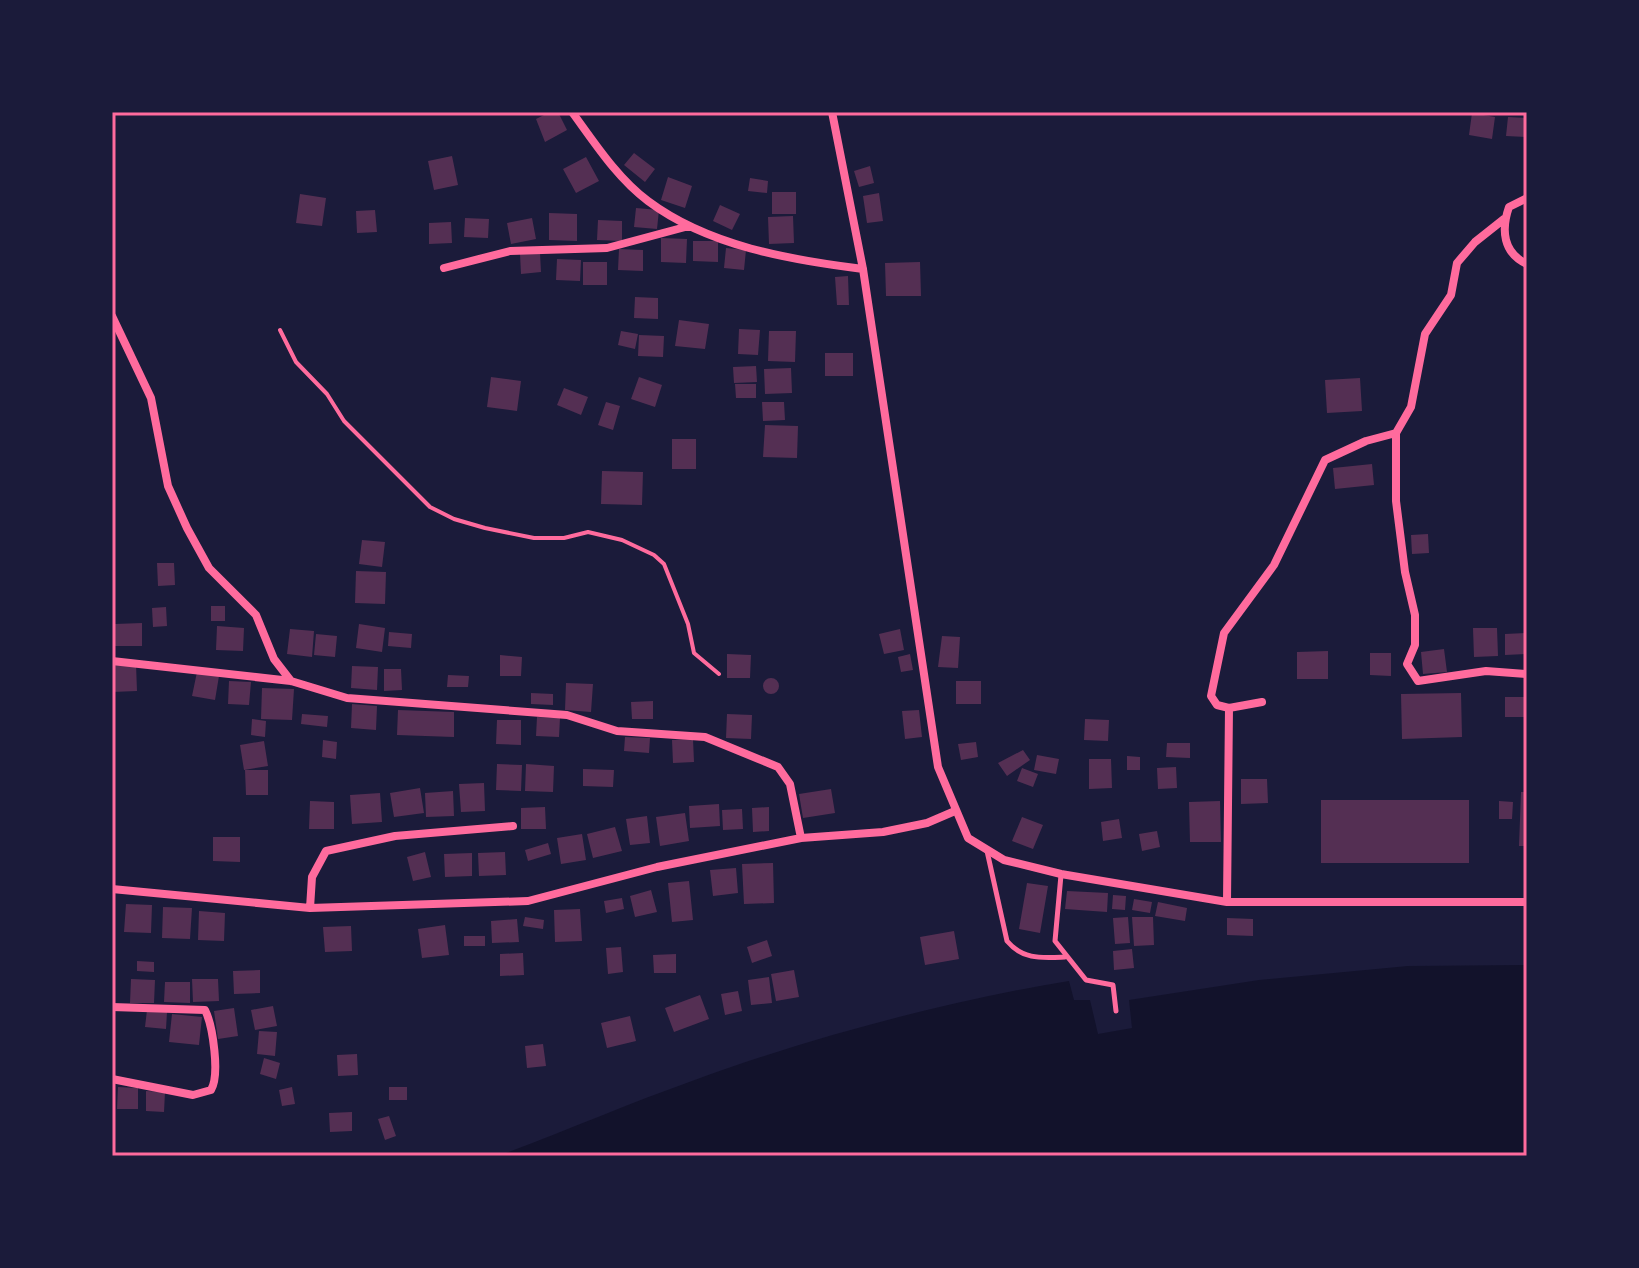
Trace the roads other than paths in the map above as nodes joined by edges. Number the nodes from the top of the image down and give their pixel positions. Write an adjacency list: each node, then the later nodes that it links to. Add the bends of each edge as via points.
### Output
1 (572, 112): 5 (street, via 646,200)
2 (832, 112): 8 (street)
3 (1527, 198): 4 (street, via 1509,207)
4 (1504, 219): 6 (street, via 1510,251); 10 (street, via 1457,263 1451,295 1425,334 1411,407)
5 (689, 226): 7 (street, via 607,248 510,251); 8 (street, via 802,261)
6 (1527, 264)
7 (444, 268)
8 (863, 269): 16 (street, via 938,767)
9 (112, 316): 13 (street, via 151,398 168,486 187,528 209,568 256,615 274,659)
10 (1396, 433): 12 (street, via 1397,511 1415,615 1415,645 1407,664 1418,681 1486,671); 15 (street, via 1325,460 1274,565 1218,647 1211,696 1217,705)
11 (112, 661): 13 (street)
12 (1527, 674)
13 (291, 681): 18 (street, via 347,698 567,715 617,731 705,737 778,767 790,784)
14 (1262, 702): 15 (street)
15 (1229, 708): 22 (street)
16 (955, 811): 18 (street, via 883,832); 19 (street, via 968,838)
17 (513, 826): 24 (street, via 395,836 326,851 312,877)
18 (801, 838): 24 (street, via 657,867 528,901)
19 (986, 850): 20 (street, via 1004,860); 25 (lane, via 1007,941 1031,958)
20 (1061, 874): 22 (street); 25 (lane, via 1054,926 1055,941)
21 (112, 889): 24 (street)
22 (1227, 902): 23 (street)
23 (1527, 902)
24 (310, 908)
25 (1065, 957): 27 (lane, via 1086,980 1113,985)
26 (112, 1007): 28 (street, via 205,1010 213,1037 215,1082 211,1090 193,1095)
27 (1116, 1011)
28 (112, 1079)

